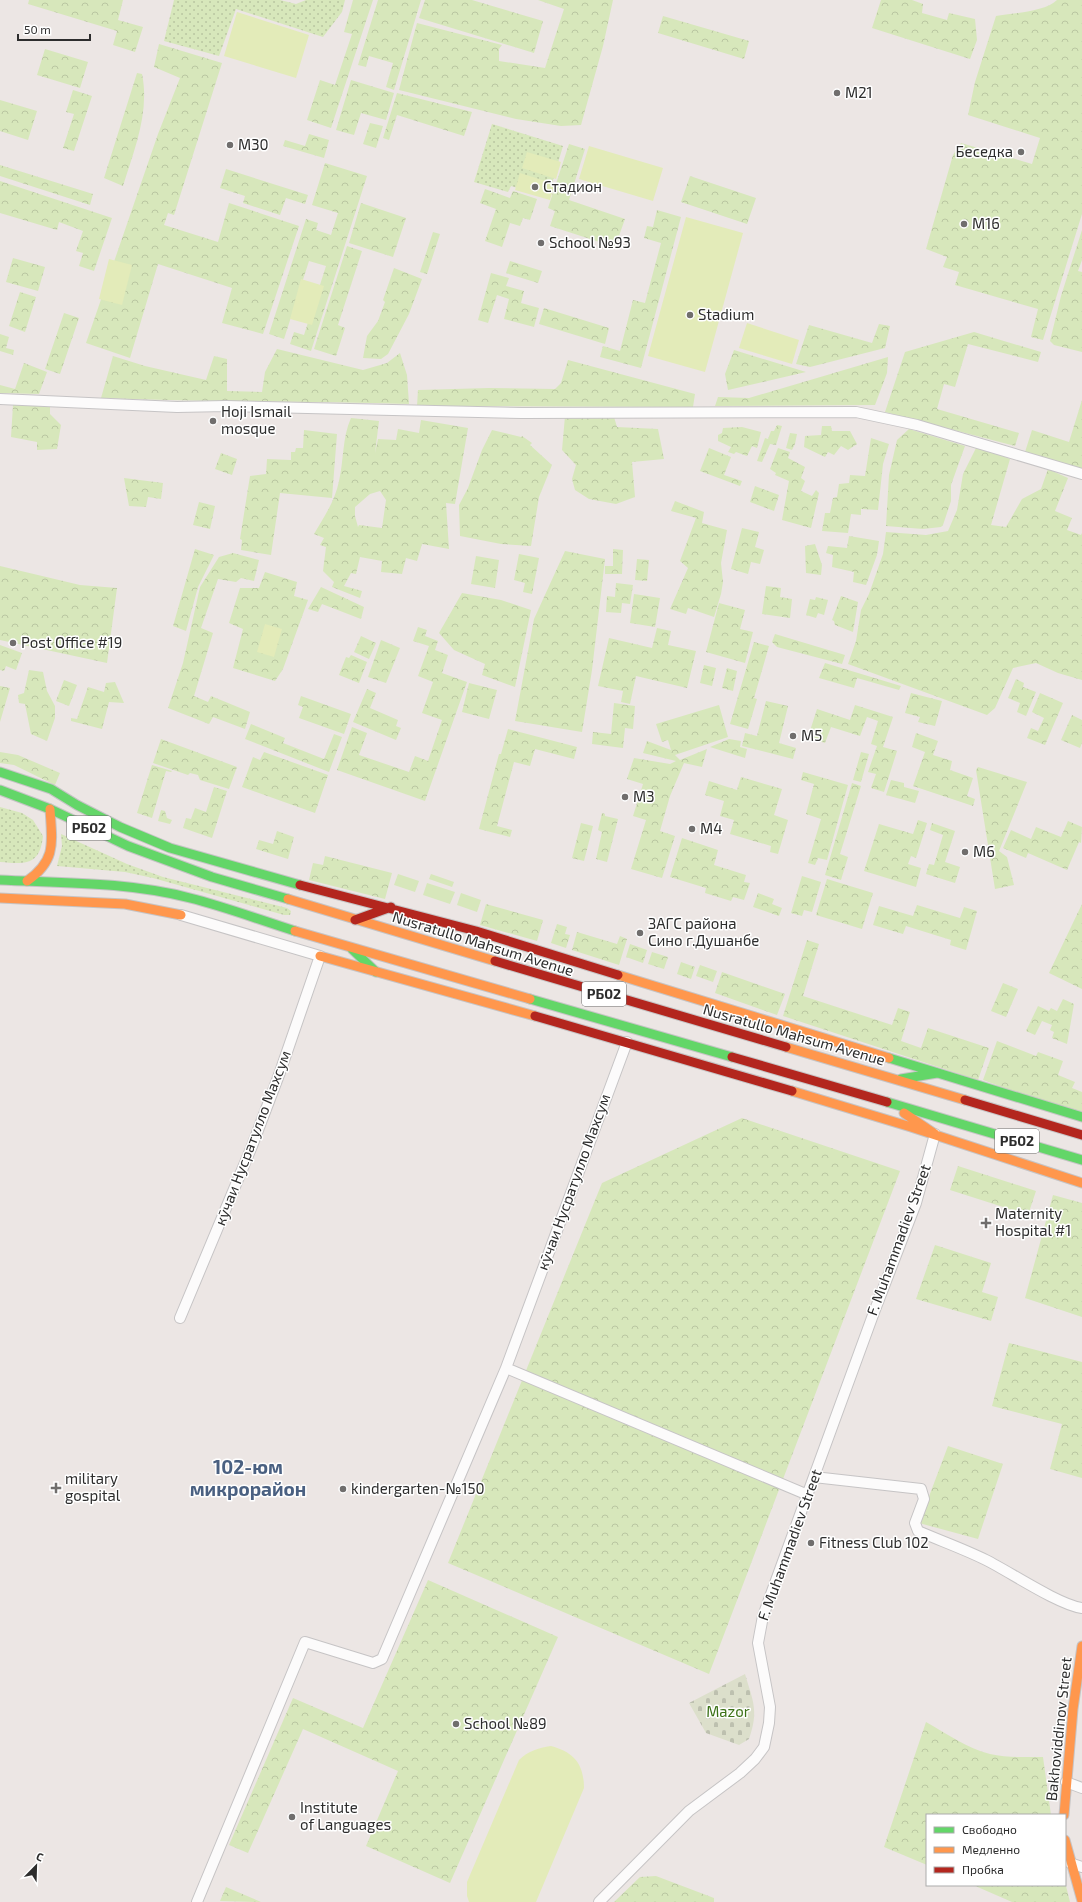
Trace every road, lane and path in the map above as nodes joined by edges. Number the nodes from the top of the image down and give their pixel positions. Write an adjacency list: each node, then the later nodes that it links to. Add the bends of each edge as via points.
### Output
1 (0, 399): 2 (street, via 177,407 522,413 856,412 917,425)
2 (1082, 474)
3 (0, 772): 9 (main road, via 51,789 120,827 170,848)
4 (0, 790): 5 (main road, Nusratullo Mahsum Avenue / РБ02)
5 (50, 809): 7 (main road, РБ02, via 50,854 44,866); 11 (main road, Nusratullo Mahsum Avenue / РБ02, via 160,859)
6 (0, 880): 7 (main road, Nusratullo Mahsum Avenue / РБ02)
7 (27, 881): 12 (main road, Nusratullo Mahsum Avenue / РБ02, via 104,885 190,898)
8 (0, 898): 10 (main road, via 125,904)
9 (390, 908): 11 (main road); 16 (main road, via 497,938)
10 (181, 915): 13 (street)
11 (355, 920): 17 (main road, Nusratullo Mahsum Avenue / РБ02)
12 (351, 948): 14 (main road); 17 (main road, Nusratullo Mahsum Avenue / РБ02)
13 (320, 956): 14 (main road); 25 (street, кӯчаи Нусратулло Махсум, via 252,1146)
14 (376, 972): 15 (main road)
15 (627, 1042): 21 (main road); 26 (street, кӯчаи Нусратулло Махсум)
16 (937, 1073): 18 (main road); 20 (main road)
17 (842, 1077): 18 (main road, Nusratullo Mahsum Avenue / РБ02); 19 (main road, Nusratullo Mahsum Avenue / РБ02)
18 (896, 1080): 22 (main road, Nusratullo Mahsum Avenue / РБ02)
19 (891, 1104): 21 (main road); 23 (main road, Nusratullo Mahsum Avenue / РБ02)
20 (1082, 1117)
21 (935, 1134): 24 (main road); 27 (street, F. Muhammadiev Street, via 916,1204)
22 (1082, 1135)
23 (1082, 1160)
24 (1082, 1183)
25 (180, 1318)
26 (506, 1368): 28 (street); 39 (street, кӯчаи Нусратулло Махсум, via 382,1659 373,1663 305,1642)
27 (814, 1477): 28 (street, F. Muhammadiev Street); 29 (street, via 921,1489 924,1498 915,1523 918,1531 985,1560 1048,1594)
28 (808, 1495): 40 (street, F. Muhammadiev Street, via 763,1616 758,1643 770,1707 764,1747 755,1760 740,1773 689,1811)
29 (1082, 1608)
30 (1082, 1646): 31 (main road, Bakhoviddinov Street)
31 (1078, 1701): 32 (main road, Bakhoviddinov Street)
32 (1066, 1782): 33 (street); 34 (main road, Bakhoviddinov Street)
33 (1082, 1788)
34 (1064, 1814)
35 (1066, 1845): 36 (main road)
36 (1070, 1863): 37 (street); 38 (main road)
37 (1082, 1867)
38 (1082, 1901)
39 (197, 1902)
40 (599, 1902)

